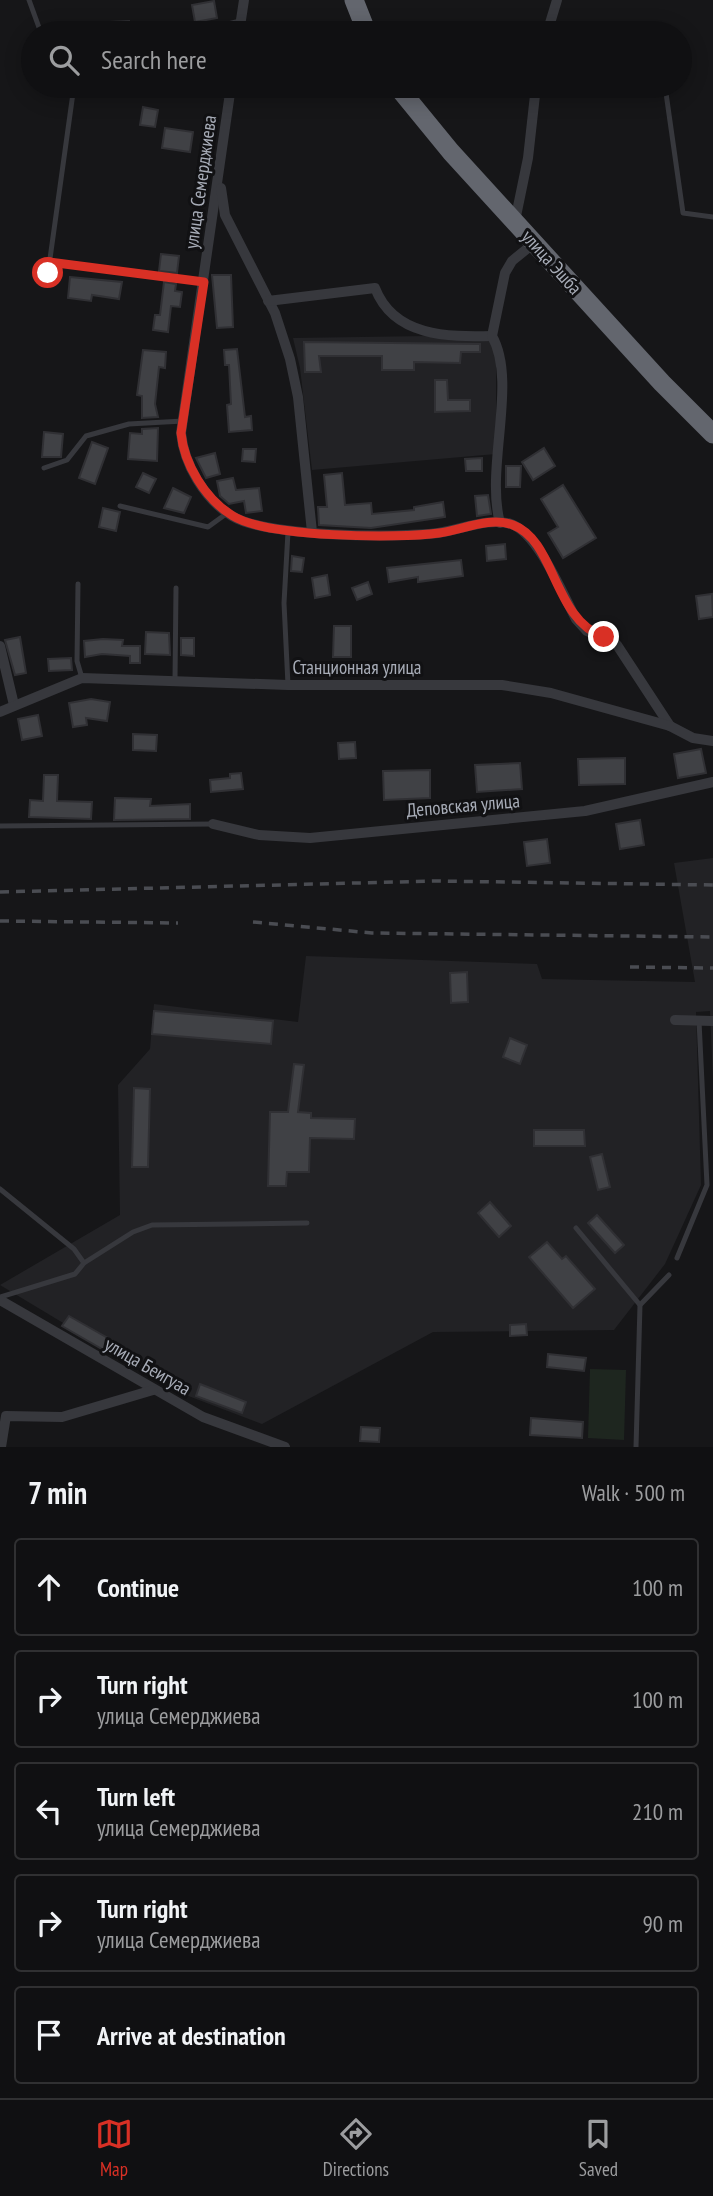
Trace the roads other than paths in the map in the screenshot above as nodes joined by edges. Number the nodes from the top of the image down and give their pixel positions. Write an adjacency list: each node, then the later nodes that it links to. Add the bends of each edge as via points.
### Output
1 (29, 0): 6 (lane)
2 (244, 0): 5 (street)
3 (354, 0): 8 (highway)
4 (557, 0): 9 (street)
5 (241, 20): 7 (lane)
6 (37, 21)
7 (237, 21)
8 (362, 21)
9 (551, 21)
10 (72, 98): 19 (lane)
11 (229, 98): 15 (street, улица Семерджиева)
12 (406, 98): 17 (highway, улица Эшба)
13 (535, 98): 17 (street)
14 (667, 98): 16 (lane, via 683,213)
15 (221, 157): 21 (street, улица Семерджиева); 22 (street, via 225,215)
16 (713, 217)
17 (515, 221): 18 (highway, улица Эшба)
18 (534, 243): 23 (street, via 505,273); 25 (highway, улица Эшба)
19 (49, 262): 20 (lane); 21 (lane)
20 (48, 273)
21 (204, 282): 24 (street, улица Семерджиева)
22 (268, 301): 23 (street, via 375,288 389,312 427,333); 31 (street, via 290,359 298,397)
23 (492, 336): 29 (street, via 501,362 495,492)
24 (183, 421): 26 (lane, via 129,424 86,436 67,460); 28 (street, улица Семерджиева, via 183,454 211,497)
25 (713, 434)
26 (44, 468)
27 (120, 506): 28 (lane, via 208,527)
28 (228, 512): 30 (street, улица Семерджиева, via 259,525)
29 (500, 523): 31 (street, улица Семерджиева, via 398,537); 40 (street, via 511,524 531,537 576,619 587,631 617,645)
30 (288, 528): 31 (street, улица Семерджиева); 37 (lane, via 284,603)
31 (312, 532)
32 (78, 584): 35 (lane, via 77,661)
33 (176, 588): 36 (lane)
34 (0, 646): 38 (street)
35 (82, 678): 36 (street, Станционная улица); 38 (street, Станционная улица)
36 (175, 679): 37 (street, Станционная улица)
37 (288, 685): 40 (street, Станционная улица, via 522,687)
38 (14, 705): 39 (street, Станционная улица)
39 (0, 712)
40 (670, 726): 41 (street, Станционная улица, via 693,738)
41 (713, 741)
42 (713, 782): 43 (street, Деповская улица, via 585,811 310,838 258,835)
43 (214, 824): 44 (lane)
44 (0, 826)
45 (675, 1020): 46 (street)
46 (699, 1021): 47 (street); 51 (lane, via 707,1185)
47 (713, 1021)
48 (0, 1189): 52 (lane, via 74,1249)
49 (307, 1223): 52 (lane, via 152,1225)
50 (576, 1228): 55 (lane)
51 (677, 1258)
52 (84, 1263): 54 (lane, via 75,1275)
53 (670, 1275): 55 (lane)
54 (0, 1298): 56 (street, улица Беигуаа)
55 (640, 1305): 59 (lane)
56 (153, 1390): 57 (street, via 62,1417 6,1416); 58 (street, улица Беигуаа, via 203,1417)
57 (1, 1447)
58 (285, 1447)
59 (636, 1447)

